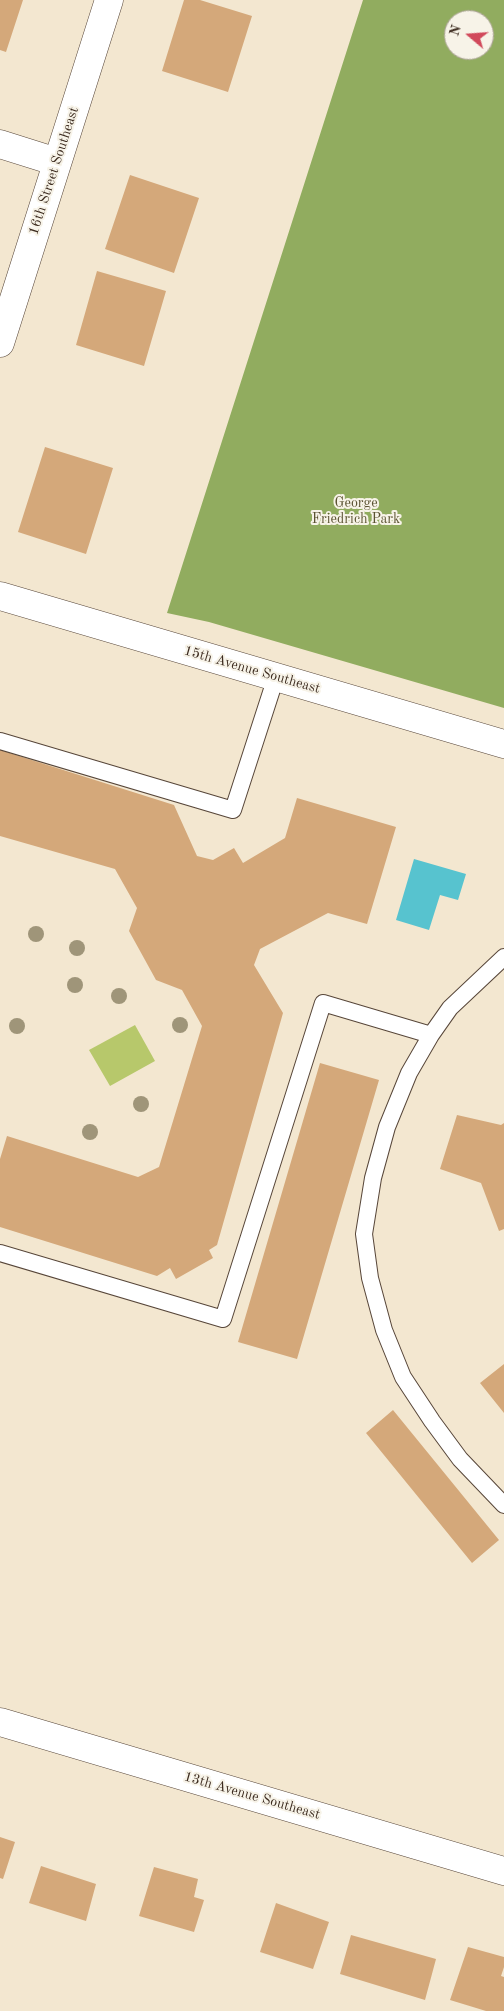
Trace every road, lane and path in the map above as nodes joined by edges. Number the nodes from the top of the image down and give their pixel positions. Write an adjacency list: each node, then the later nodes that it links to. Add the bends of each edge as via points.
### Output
1 (109, 0): 3 (street, 16th Street Southeast)
2 (0, 144): 3 (street)
3 (57, 162): 4 (street, 16th Street Southeast)
4 (0, 343)
5 (0, 596): 6 (street, 15th Avenue Southeast)
6 (276, 677): 7 (lane, via 233,810); 8 (street, 15th Avenue Southeast)
7 (0, 740)
8 (504, 744)
9 (504, 957): 10 (lane, via 450,1008)
10 (431, 1035): 11 (lane, via 323,1003 223,1319); 12 (lane, via 409,1073 387,1127 373,1178 364,1234 370,1278 384,1330 403,1377 460,1459)
11 (0, 1253)
12 (504, 1504)
13 (0, 1722): 14 (street, 13th Avenue Southeast)
14 (504, 1871)

